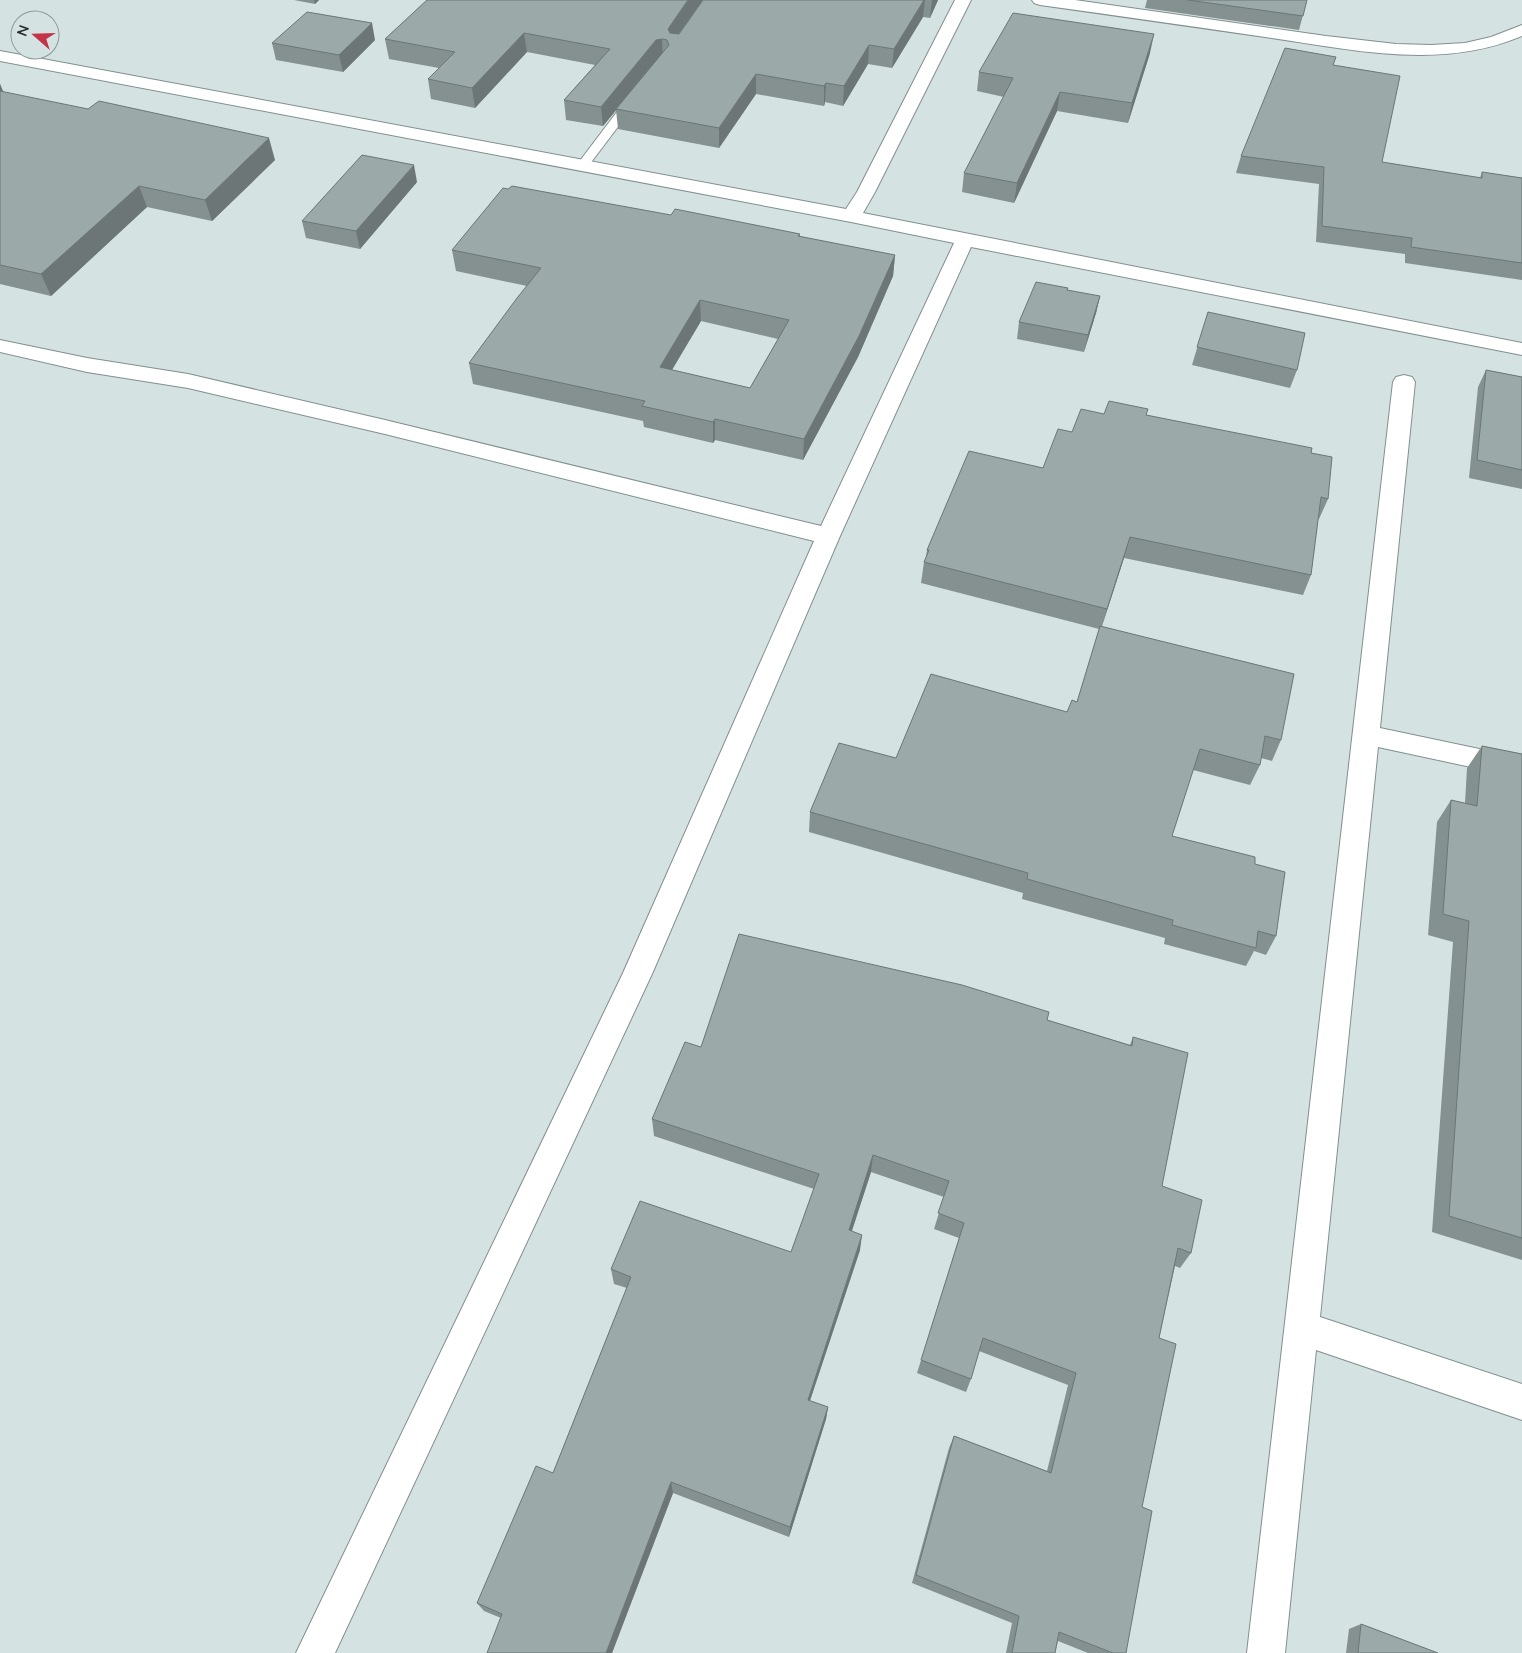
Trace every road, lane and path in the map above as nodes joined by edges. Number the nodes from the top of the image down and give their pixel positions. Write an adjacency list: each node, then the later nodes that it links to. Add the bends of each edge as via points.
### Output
1 (963, 0): 8 (street)
2 (1040, 0): 3 (street)
3 (1081, 3): 4 (street, via 1347,43 1428,50 1467,47)
4 (1522, 30)
5 (0, 56): 7 (street)
6 (640, 91): 7 (lane)
7 (582, 166): 8 (street)
8 (851, 216): 9 (street)
9 (965, 240): 11 (street); 13 (street)
10 (0, 347): 13 (street, via 207,385)
11 (1522, 349)
12 (1404, 382): 14 (street)
13 (828, 536): 18 (street, via 637,974)
14 (1366, 735): 15 (street); 16 (street)
15 (1522, 768)
16 (1301, 1328): 17 (street); 19 (street)
17 (1522, 1402)
18 (315, 1653)
19 (1266, 1653)

